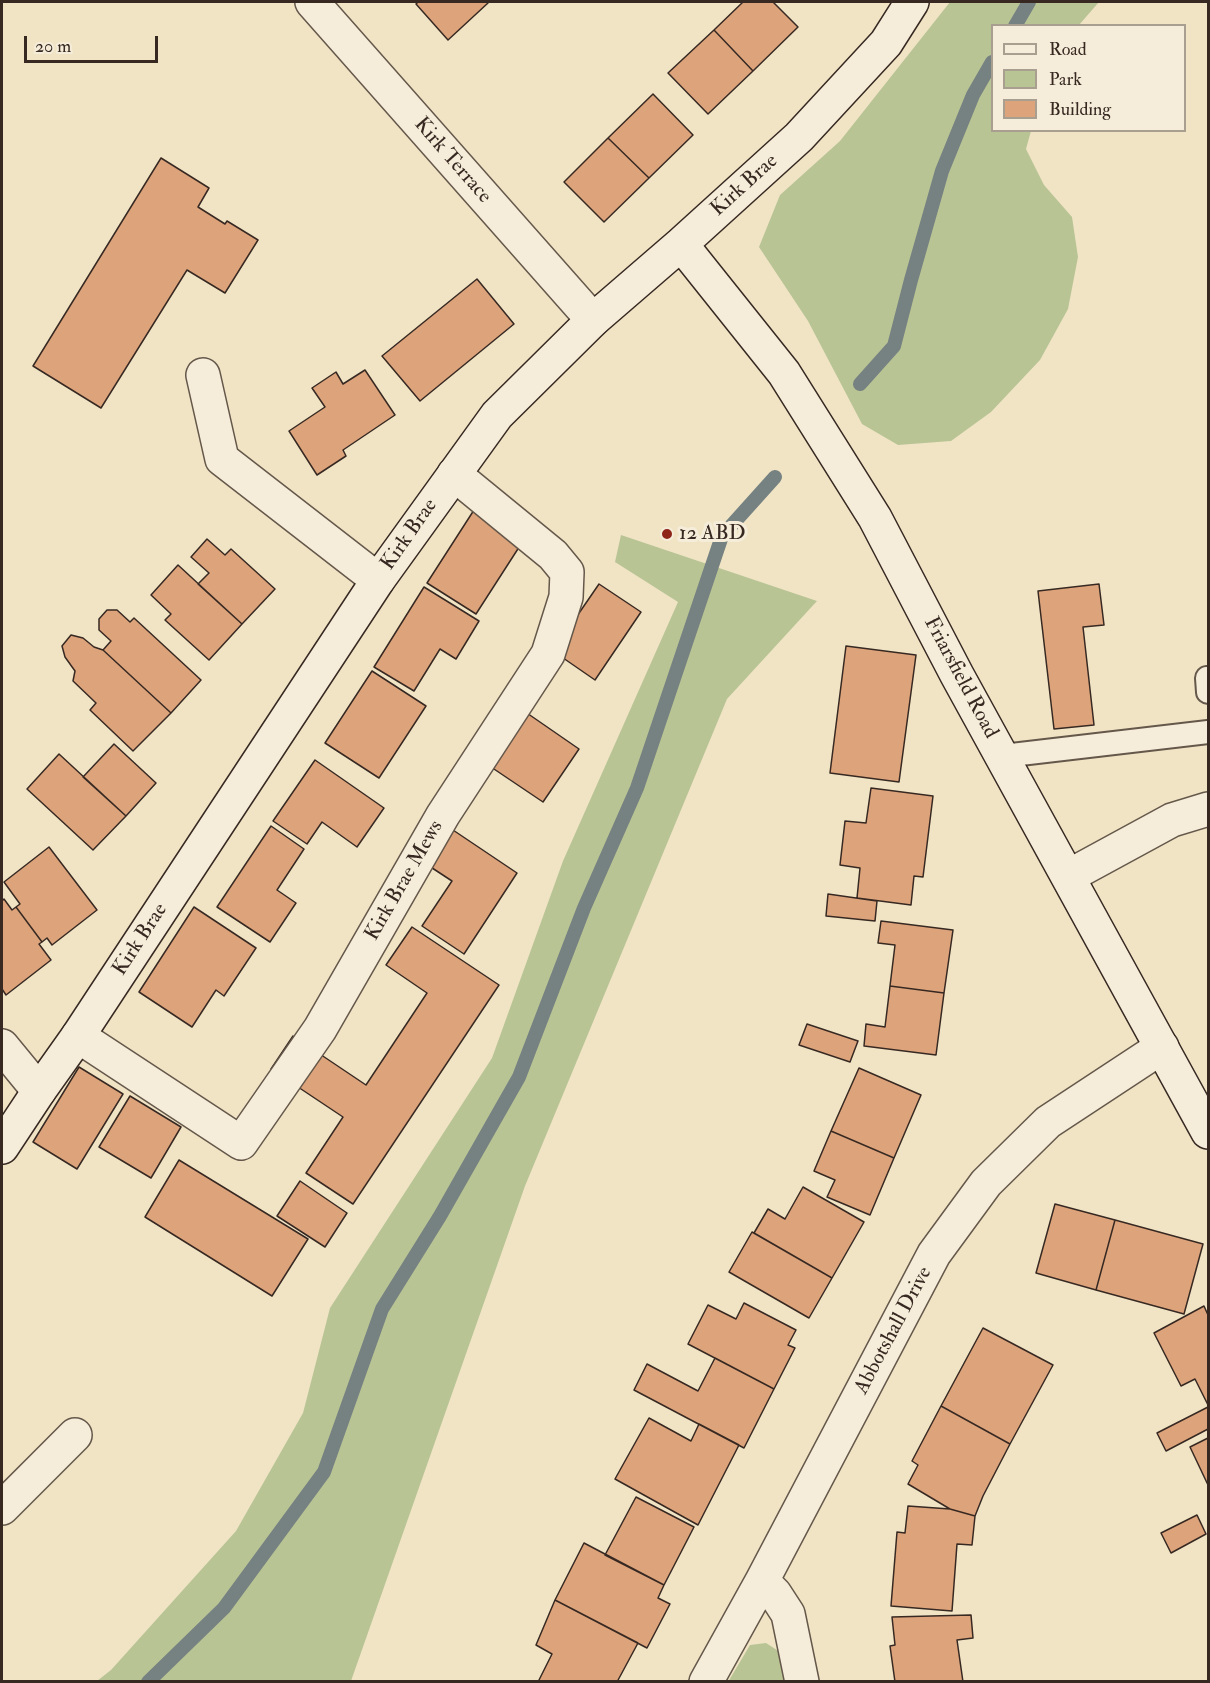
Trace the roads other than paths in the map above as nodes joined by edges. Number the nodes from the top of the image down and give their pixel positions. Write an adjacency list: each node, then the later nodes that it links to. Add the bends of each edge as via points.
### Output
1 (912, 2): 3 (street, Kirk Brae, via 886,43 798,136)
2 (319, 4): 4 (street, Kirk Terrace)
3 (681, 244): 4 (street, Kirk Brae); 9 (street, Friarsfield Road, via 784,373 874,518)
4 (593, 320): 6 (street, Kirk Brae, via 497,415)
5 (203, 375): 7 (street, via 222,459)
6 (454, 474): 7 (street, Kirk Brae); 12 (street, Kirk Brae Mews, via 553,555 567,572 566,597 548,654 443,815 320,1029 241,1143)
7 (378, 580): 12 (street, Kirk Brae)
8 (1209, 732): 9 (lane)
9 (1002, 756): 11 (street, Friarsfield Road)
10 (1209, 809): 11 (street, via 1172,820)
11 (1069, 876): 14 (street, Friarsfield Road)
12 (78, 1036): 15 (street, Kirk Brae)
13 (2, 1046): 15 (street)
14 (1162, 1047): 16 (street, Friarsfield Road); 20 (street, Abbotshall Drive, via 1048,1122 986,1183 934,1254)
15 (39, 1091): 17 (street, Kirk Brae)
16 (1209, 1132)
17 (2, 1147)
18 (75, 1435): 19 (street)
19 (2, 1508)
20 (762, 1581): 21 (street, Abbotshall Drive); 22 (street, via 789,1614)
21 (706, 1682)
22 (802, 1682)

